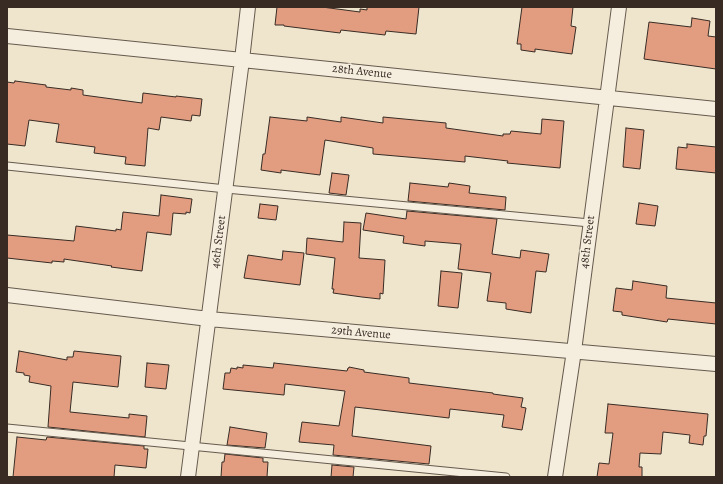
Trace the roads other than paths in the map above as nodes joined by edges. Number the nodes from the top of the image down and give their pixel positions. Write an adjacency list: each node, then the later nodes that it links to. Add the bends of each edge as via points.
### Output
1 (248, 7): 4 (street, 46th Street)
2 (619, 7): 5 (street, 48th Street)
3 (7, 36): 4 (street, 28th Avenue)
4 (242, 60): 5 (street, 28th Avenue); 8 (street, 46th Street)
5 (607, 98): 6 (street, 28th Avenue); 9 (street, 48th Street)
6 (716, 109)
7 (7, 166): 8 (lane)
8 (226, 189): 9 (lane); 11 (street, 46th Street)
9 (590, 224): 12 (street, 48th Street)
10 (7, 296): 11 (street, 29th Avenue)
11 (209, 319): 12 (street, 29th Avenue); 15 (street, 46th Street)
12 (574, 351): 13 (street, 29th Avenue); 18 (street, 48th Street)
13 (716, 364)
14 (7, 428): 15 (lane)
15 (192, 446): 16 (street, 46th Street); 17 (lane)
16 (188, 477)
17 (506, 477)
18 (555, 477)

